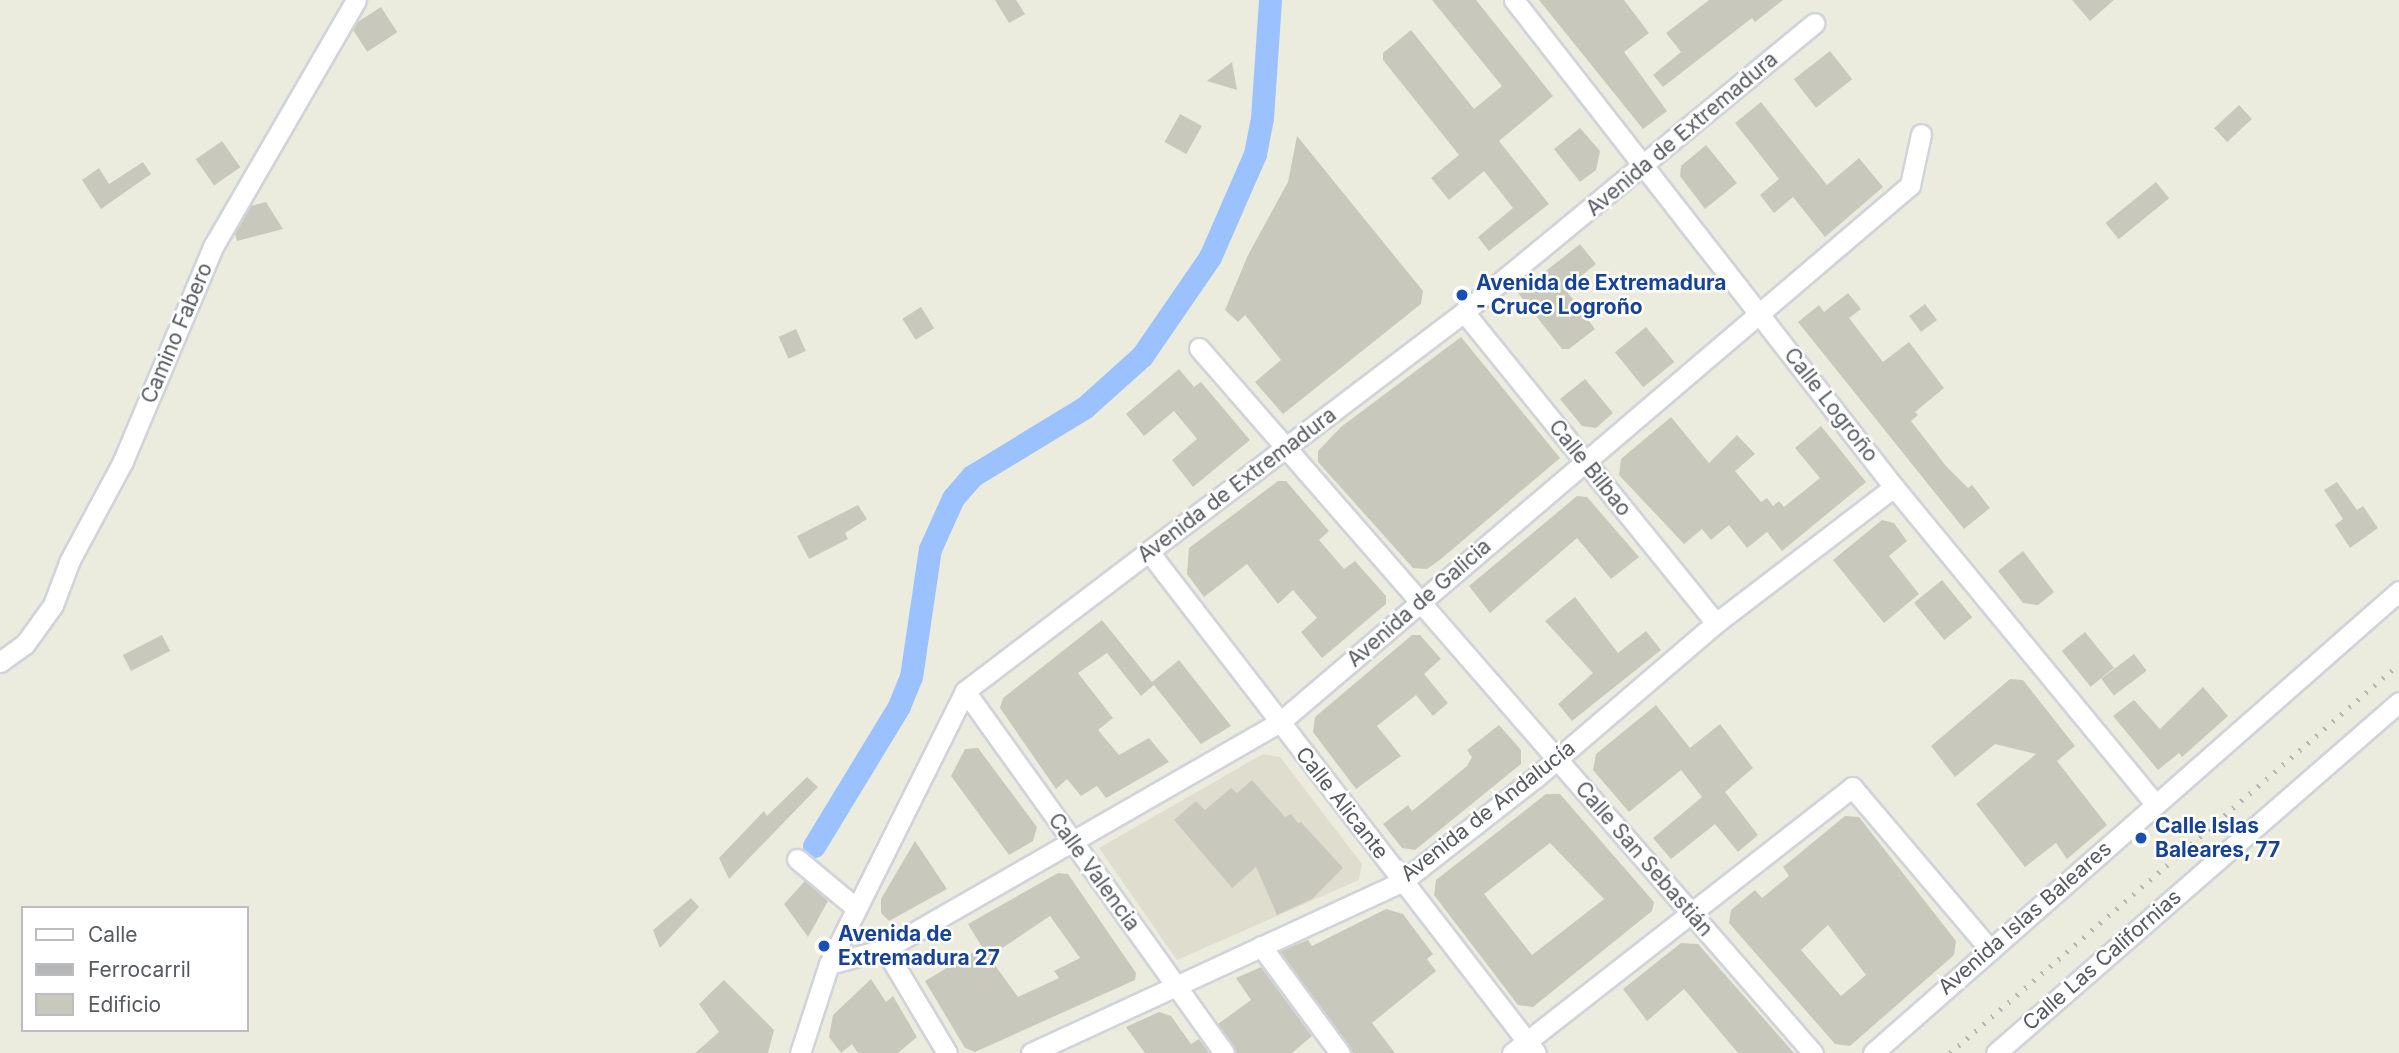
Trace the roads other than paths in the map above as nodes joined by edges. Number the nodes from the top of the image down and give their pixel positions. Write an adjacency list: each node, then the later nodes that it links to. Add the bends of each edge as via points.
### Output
1 (356, 0): 16 (street, Camino Fabero, via 214,245 122,461 70,560 53,605 25,644)
2 (1514, 0): 5 (street, Calle Logroño)
3 (1814, 23): 5 (street, Avenida de Extremadura)
4 (1921, 134): 7 (street, Avenida de Galicia, via 1910,185)
5 (1645, 167): 6 (street, Avenida de Extremadura); 7 (street, Calle Logroño)
6 (1464, 312): 9 (street, Avenida de Extremadura); 10 (street, Calle Bilbao)
7 (1761, 315): 10 (street, Avenida de Galicia); 11 (street, Calle Logroño)
8 (1199, 348): 9 (street, Calle San Sebastián)
9 (1287, 449): 12 (street, Avenida de Extremadura); 14 (street, Calle San Sebastián)
10 (1585, 461): 14 (street, Avenida de Galicia); 15 (street, Calle Bilbao)
11 (1894, 486): 15 (street, Avenida de Andalucía); 21 (street, Calle Logroño)
12 (1149, 552): 17 (street, Avenida de Extremadura); 19 (street, Calle Alicante)
13 (2399, 590): 21 (street, Avenida Islas Baleares)
14 (1420, 602): 19 (street, Avenida de Galicia); 20 (street, Calle San Sebastián)
15 (1716, 623): 20 (street, Avenida de Andalucía)
16 (0, 662)
17 (965, 691): 22 (street, Calle Valencia); 25 (street, Avenida de Extremadura)
18 (2399, 702): 40 (street, Calle Las Californias)
19 (1280, 722): 22 (street, Avenida de Galicia); 24 (street, Calle Alicante)
20 (1556, 758): 24 (street, Avenida de Andalucía); 26 (street, Calle San Sebastián)
21 (2155, 804): 29 (street, Avenida Islas Baleares)
22 (1072, 841): 28 (street, Avenida de Galicia); 31 (street, Calle Valencia)
23 (797, 859): 25 (street)
24 (1403, 881): 27 (street, Avenida de Andalucía); 32 (street, Calle Alicante)
25 (856, 908): 30 (street, Avenida de Extremadura)
26 (1690, 912): 29 (street, via 1852,787); 32 (street); 38 (street, Calle San Sebastián)
27 (1261, 946): 31 (street, Avenida de Andalucía); 37 (street)
28 (885, 949): 30 (street, Avenida de Galicia); 34 (street)
29 (1990, 950): 39 (street, Avenida Islas Baleares)
30 (829, 964): 33 (street, Avenida de Extremadura)
31 (1176, 986): 35 (street, Avenida de Andalucía); 36 (street, Calle Valencia)
32 (1525, 1049)
33 (800, 1053)
34 (947, 1053)
35 (1031, 1053)
36 (1224, 1053)
37 (1340, 1053)
38 (1813, 1053)
39 (1873, 1053)
40 (1996, 1053)

